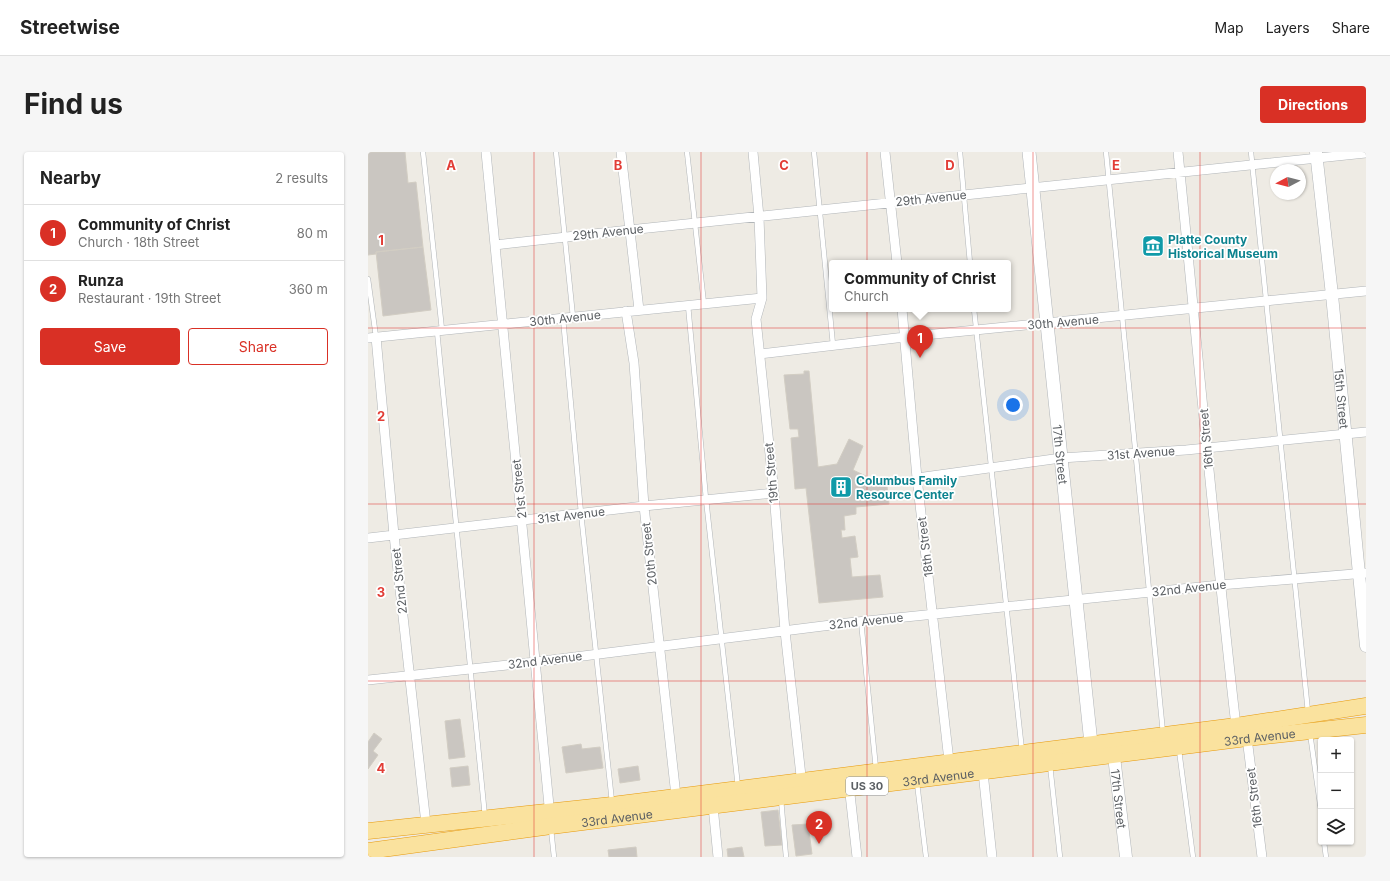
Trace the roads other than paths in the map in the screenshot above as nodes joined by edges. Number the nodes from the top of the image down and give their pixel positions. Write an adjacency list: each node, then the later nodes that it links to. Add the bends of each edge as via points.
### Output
1 (423, 152): 49 (lane)
2 (486, 152): 27 (street, 21st Street)
3 (556, 152): 26 (lane)
4 (621, 152): 25 (street)
5 (687, 152): 24 (lane)
6 (753, 152): 23 (street, 19th Street)
7 (814, 152): 22 (lane)
8 (885, 152): 21 (street)
9 (960, 152): 20 (lane)
10 (1029, 152): 19 (main road, 17th Street)
11 (1106, 152): 18 (lane)
12 (1178, 152): 17 (street, 16th Street)
13 (1251, 152): 16 (lane)
14 (1366, 153): 15 (street, 29th Avenue)
15 (1316, 155): 16 (street, 29th Avenue); 32 (street, 15th Street)
16 (1252, 165): 17 (street, 29th Avenue); 34 (lane)
17 (1180, 172): 18 (street, 29th Avenue); 39 (street, 16th Street)
18 (1108, 179): 19 (street, 29th Avenue); 45 (lane)
19 (1033, 187): 20 (street, 29th Avenue); 46 (main road, 17th Street)
20 (964, 194): 21 (street, 29th Avenue); 29 (lane)
21 (890, 203): 22 (street, 29th Avenue); 28 (street)
22 (819, 210): 23 (street, 29th Avenue); 37 (lane)
23 (759, 217): 24 (street, 29th Avenue); 33 (street, 19th Street)
24 (695, 223): 25 (street, 29th Avenue); 35 (lane)
25 (629, 230): 26 (street, 29th Avenue); 38 (street)
26 (564, 237): 27 (street, 29th Avenue); 44 (lane)
27 (495, 245): 47 (street, 21st Street)
28 (897, 260)
29 (970, 260)
30 (368, 279): 51 (lane)
31 (1366, 291): 32 (street, 30th Avenue)
32 (1332, 296): 34 (street, 30th Avenue); 55 (street, 15th Street)
33 (762, 298): 35 (street, 30th Avenue); 53 (street, 19th Street, via 756,318)
34 (1266, 301): 39 (street, 30th Avenue); 56 (lane)
35 (704, 304): 36 (street, 30th Avenue)
36 (688, 306): 38 (street, 30th Avenue); 63 (lane)
37 (829, 306)
38 (639, 310): 40 (street, 30th Avenue)
39 (1194, 310): 45 (street, 30th Avenue); 57 (street, 16th Street)
40 (626, 311): 44 (street, 30th Avenue); 64 (street, 20th Street, via 634,364)
41 (830, 312): 52 (lane)
42 (902, 312): 50 (street, 18th Street)
43 (974, 312): 48 (lane)
44 (568, 317): 47 (street, 30th Avenue); 65 (lane)
45 (1122, 317): 46 (street, 30th Avenue); 58 (lane)
46 (1047, 324): 48 (street, 30th Avenue); 59 (main road, 17th Street)
47 (503, 325): 49 (street, 30th Avenue); 66 (street, 21st Street)
48 (976, 330): 50 (street, 30th Avenue); 60 (lane)
49 (440, 331): 51 (street, 30th Avenue); 67 (lane)
50 (905, 337): 52 (street, 30th Avenue); 61 (street, 18th Street)
51 (372, 338): 68 (street, 22nd Street)
52 (833, 345): 53 (street, 30th Avenue)
53 (760, 354): 62 (street, 19th Street)
54 (1366, 432): 55 (street, 31st Avenue)
55 (1345, 434): 56 (street, 31st Avenue); 70 (street, 15th Street)
56 (1280, 441): 57 (street, 31st Avenue); 71 (lane)
57 (1207, 448): 58 (street, 31st Avenue); 72 (street, 16th Street)
58 (1135, 453): 59 (street, 31st Avenue); 73 (lane)
59 (1061, 458): 60 (street, 31st Avenue); 74 (main road, 17th Street)
60 (991, 468): 61 (street, 31st Avenue); 75 (lane)
61 (917, 478): 76 (street, 18th Street)
62 (774, 494): 63 (street, 31st Avenue); 78 (street, 19th Street)
63 (706, 499): 64 (street, 31st Avenue); 79 (lane)
64 (644, 506): 65 (street, 31st Avenue); 81 (street, 20th Street)
65 (581, 513): 66 (street, 31st Avenue); 82 (lane)
66 (522, 521): 67 (street, 31st Avenue); 83 (street, 21st Street)
67 (458, 528): 68 (street, 31st Avenue); 84 (lane)
68 (394, 535): 69 (street, 31st Avenue); 85 (street, 22nd Street)
69 (368, 538)
70 (1362, 573): 71 (street, 32nd Avenue); 80 (street, 15th Street)
71 (1294, 578): 72 (street, 32nd Avenue); 88 (lane)
72 (1220, 585): 73 (street, 32nd Avenue); 90 (street, 16th Street)
73 (1149, 593): 74 (street, 32nd Avenue); 91 (lane)
74 (1076, 600): 75 (street, 32nd Avenue); 95 (main road, 17th Street)
75 (1007, 606): 76 (street, 32nd Avenue); 96 (lane)
76 (933, 614): 77 (street, 32nd Avenue); 97 (street, 18th Street)
77 (861, 621): 78 (street, 32nd Avenue); 99 (lane)
78 (785, 631): 79 (street, 32nd Avenue); 103 (street, 19th Street)
79 (721, 639): 81 (street, 32nd Avenue); 104 (lane)
80 (1366, 646)
81 (659, 647): 82 (street, 32nd Avenue); 105 (street, 20th Street)
82 (596, 654): 83 (street, 32nd Avenue); 107 (lane)
83 (535, 662): 84 (street, 32nd Avenue); 111 (street, 21st Street)
84 (470, 668): 85 (street, 32nd Avenue); 110 (lane)
85 (409, 676): 86 (street, 32nd Avenue); 112 (street, 22nd Street)
86 (368, 680)
87 (1366, 706): 88 (highway, 33rd Avenue / US 30)
88 (1309, 723): 89 (highway, 33rd Avenue / US 30); 90 (highway, 33rd Avenue / US 30); 92 (highway, 33rd Avenue / US 30); 109 (lane)
89 (1366, 725)
90 (1236, 726): 91 (highway, 33rd Avenue / US 30)
91 (1163, 735): 94 (highway, 33rd Avenue / US 30)
92 (1247, 738): 93 (highway, 33rd Avenue / US 30); 125 (street, 16th Street)
93 (1178, 747): 94 (highway, 33rd Avenue / US 30); 124 (lane)
94 (1114, 748): 95 (highway, 33rd Avenue / US 30); 123 (street, 17th Street)
95 (1092, 751): 96 (highway, 33rd Avenue / US 30); 98 (highway, 33rd Avenue / US 30)
96 (1022, 753): 97 (highway, 33rd Avenue / US 30)
97 (949, 761): 99 (highway, 33rd Avenue / US 30)
98 (1050, 763): 100 (highway, 33rd Avenue / US 30); 122 (lane)
99 (876, 771): 102 (highway, 33rd Avenue / US 30)
100 (982, 772): 101 (highway, 33rd Avenue / US 30); 121 (street)
101 (917, 780): 102 (highway, 33rd Avenue / US 30); 120 (lane)
102 (848, 782): 103 (highway, 33rd Avenue / US 30); 119 (street)
103 (802, 788): 104 (highway, 33rd Avenue / US 30); 106 (highway, 33rd Avenue / US 30)
104 (739, 789): 105 (highway, 33rd Avenue / US 30)
105 (676, 796): 107 (highway, 33rd Avenue / US 30)
106 (780, 797): 108 (highway, 33rd Avenue / US 30); 118 (lane)
107 (612, 806): 111 (highway, 33rd Avenue / US 30)
108 (713, 806): 111 (highway, 33rd Avenue / US 30); 117 (street)
109 (1321, 809)
110 (485, 818): 111 (highway, 33rd Avenue / US 30); 112 (highway, 33rd Avenue / US 30)
111 (550, 819): 115 (highway, 33rd Avenue / US 30); 116 (lane)
112 (426, 824): 113 (highway, 33rd Avenue / US 30)
113 (368, 831)
114 (1324, 845): 126 (lane)
115 (368, 851)
116 (554, 857)
117 (718, 857)
118 (786, 857)
119 (857, 857)
120 (926, 857)
121 (992, 857)
122 (1060, 857)
123 (1126, 857)
124 (1193, 857)
125 (1262, 857)
126 (1326, 857)

